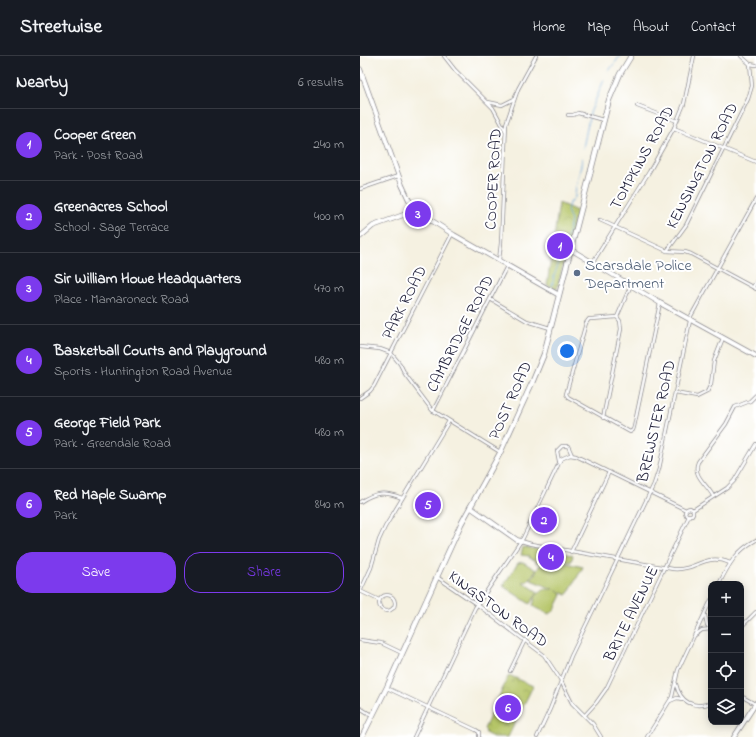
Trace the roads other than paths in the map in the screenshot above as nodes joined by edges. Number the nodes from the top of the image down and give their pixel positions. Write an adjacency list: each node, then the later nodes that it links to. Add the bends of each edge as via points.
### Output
1 (444, 56): 12 (street)
2 (536, 56): 11 (street, COOPER ROAD)
3 (631, 56): 15 (main road, POST ROAD, via 616,82)
4 (694, 56): 16 (street, TOMPKINS ROAD, via 684,104)
5 (741, 56): 6 (street)
6 (750, 64): 7 (street); 19 (street, KENSINGTON ROAD, via 752,86 749,96)
7 (756, 65)
8 (360, 69): 9 (street)
9 (365, 83): 10 (street); 21 (street)
10 (360, 85)
11 (514, 99): 12 (street, via 502,105); 18 (street, COOPER ROAD)
12 (488, 102): 18 (street)
13 (637, 106): 16 (street)
14 (568, 115): 15 (street, via 578,113)
15 (603, 120): 29 (main road, POST ROAD)
16 (677, 121): 17 (street, TOMPKINS ROAD)
17 (674, 128): 19 (street); 26 (street, TOMPKINS ROAD)
18 (505, 130): 31 (street, COOPER ROAD, via 501,243)
19 (724, 148): 20 (street); 30 (street, KENSINGTON ROAD, via 686,225)
20 (756, 162)
21 (398, 176): 22 (street); 24 (street)
22 (360, 189)
23 (756, 199): 34 (street, BREWSTER ROAD)
24 (417, 210): 27 (street); 28 (street, via 373,226)
25 (600, 220): 26 (street)
26 (615, 227): 30 (street); 32 (street, TOMPKINS ROAD)
27 (452, 234): 31 (street); 46 (street, PARK ROAD)
28 (360, 237)
29 (570, 249): 32 (street); 38 (main road, POST ROAD)
30 (667, 252): 34 (street, via 688,253)
31 (498, 261): 33 (street)
32 (593, 262): 36 (street)
33 (507, 266): 38 (street); 39 (street, CAMBRIDGE ROAD)
34 (718, 268): 37 (street); 42 (street, BREWSTER ROAD)
35 (756, 282): 37 (street)
36 (631, 285): 40 (street); 41 (street)
37 (755, 288)
38 (559, 295): 43 (main road, POST ROAD)
39 (490, 299): 43 (street, via 527,321); 51 (street, CAMBRIDGE ROAD)
40 (660, 303): 42 (street); 52 (street, via 632,432)
41 (617, 317): 52 (street, via 621,329); 52 (street, via 589,319 586,323 566,389 566,395)
42 (691, 320): 44 (street); 48 (street, BREWSTER ROAD)
43 (550, 328): 55 (main road, POST ROAD, via 537,372)
44 (723, 337): 47 (street); 48 (street, via 707,392 697,397)
45 (360, 348): 46 (street, via 380,349)
46 (391, 353): 50 (street, PARK ROAD, via 372,389); 51 (street)
47 (756, 356)
48 (675, 393): 59 (street, BREWSTER ROAD, via 659,469)
49 (756, 395): 60 (street, via 752,400 735,407 726,424 698,462 697,474)
50 (360, 398)
51 (433, 411): 53 (street)
52 (603, 418)
53 (449, 421): 55 (street); 61 (street)
54 (756, 444): 60 (street, BRITE AVENUE, via 734,481)
55 (500, 453): 63 (main road, POST ROAD)
56 (572, 455): 57 (street); 57 (street, via 568,446 562,446 557,451); 58 (street)
57 (559, 461): 68 (street)
58 (609, 472): 59 (street); 69 (street)
59 (651, 492): 64 (street); 70 (street, BREWSTER ROAD)
60 (713, 496): 65 (street, BRITE AVENUE)
61 (402, 498): 62 (street, via 375,494); 75 (street, via 382,533)
62 (360, 502)
63 (470, 507): 68 (street); 73 (main road, POST ROAD)
64 (686, 510): 65 (street); 66 (street, via 685,513)
65 (692, 510): 66 (street, BRITE AVENUE, via 693,513)
66 (689, 516): 72 (street, BRITE AVENUE)
67 (756, 540): 71 (street, via 741,550)
68 (521, 542): 69 (street); 77 (street)
69 (571, 552): 70 (street)
70 (618, 560): 72 (street); 90 (street, BREWSTER ROAD)
71 (730, 563): 72 (street, via 714,558 684,569); 74 (street)
72 (664, 568): 99 (street, BRITE AVENUE, via 606,689)
73 (436, 578): 77 (street, KINGSTON ROAD); 87 (main road, POST ROAD)
74 (721, 581)
75 (360, 592): 76 (street)
76 (379, 600): 76 (street, via 379,606 383,610 390,611 394,608 395,600 390,596 384,596)
77 (477, 605): 86 (street, KINGSTON ROAD); 97 (street)
78 (708, 606): 80 (street)
79 (756, 612): 82 (street)
80 (704, 613): 81 (street); 84 (street)
81 (708, 624)
82 (744, 624)
83 (708, 629): 84 (street)
84 (694, 635): 89 (street)
85 (360, 640): 87 (street, via 381,643)
86 (525, 640): 88 (street); 90 (street, KINGSTON ROAD, via 546,657)
87 (402, 653): 91 (main road, POST ROAD)
88 (510, 671)
89 (675, 680): 93 (street, via 677,691); 94 (street)
90 (561, 681): 99 (street, KINGSTON ROAD, via 572,703); 104 (street, BREWSTER ROAD)
91 (387, 687): 97 (street); 100 (main road, POST ROAD)
92 (744, 698): 96 (street)
93 (683, 699): 94 (street); 95 (street, via 691,704)
94 (669, 702): 106 (street)
95 (708, 703)
96 (756, 704): 107 (street)
97 (428, 707): 101 (street, via 476,730); 103 (street)
98 (360, 708): 100 (street)
99 (585, 715): 105 (street, KINGSTON ROAD)
100 (373, 716): 102 (main road, POST ROAD)
101 (479, 735)
102 (362, 737)
103 (414, 737)
104 (537, 737)
105 (601, 737)
106 (647, 737)
107 (734, 737)

